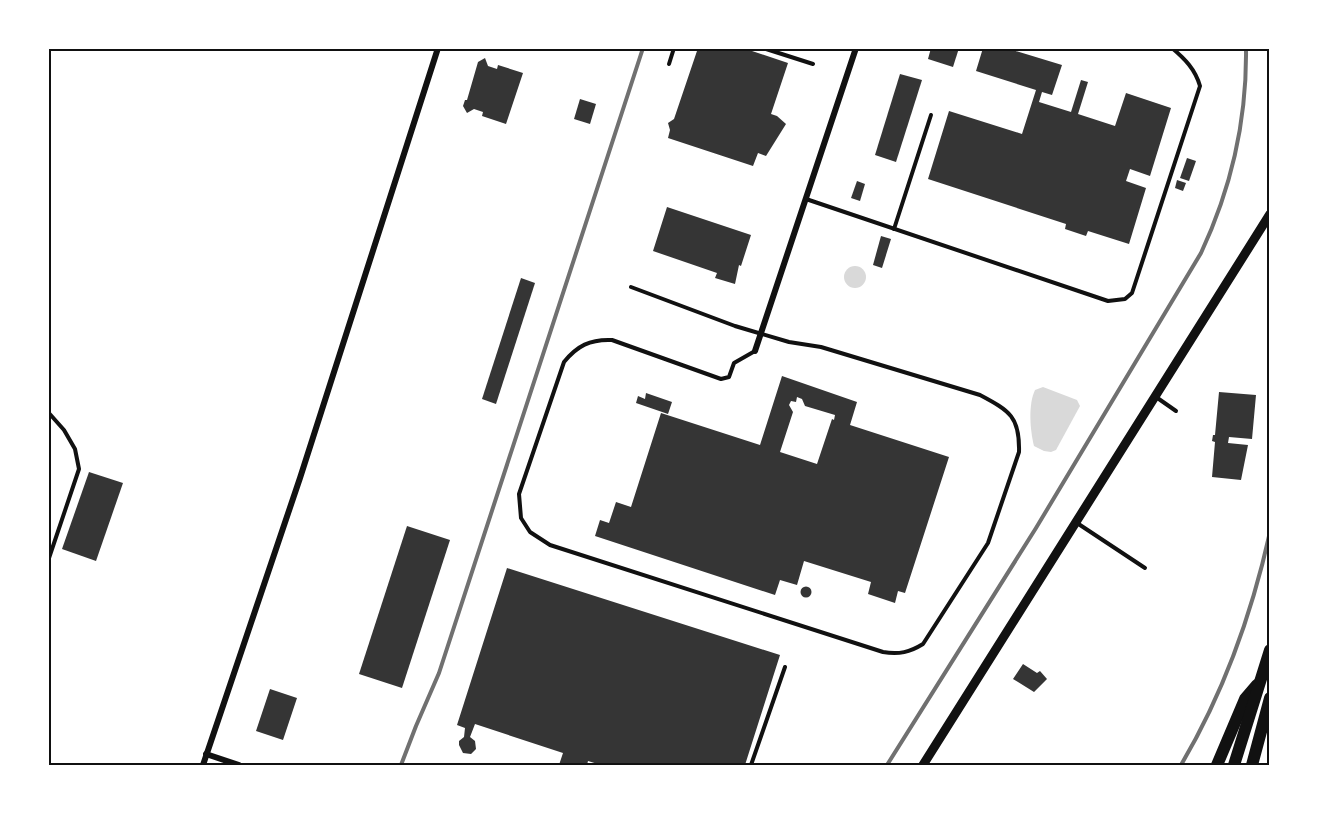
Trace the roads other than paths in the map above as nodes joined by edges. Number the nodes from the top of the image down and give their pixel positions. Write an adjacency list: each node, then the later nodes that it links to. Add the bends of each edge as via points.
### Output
1 (438, 48): 25 (street, via 300,478)
2 (674, 48): 6 (lane)
3 (763, 48): 7 (lane)
4 (856, 48): 9 (street)
5 (1172, 48): 11 (lane, via 1186,59 1200,86 1132,293 1125,299 1108,301)
6 (669, 64)
7 (813, 64)
8 (931, 115): 11 (lane)
9 (806, 199): 11 (lane); 13 (street)
10 (1270, 213): 15 (street)
11 (894, 229)
12 (631, 287): 13 (lane)
13 (761, 333): 14 (street); 14 (lane, via 980,395 1016,422 1019,452 988,543 923,644 913,650 883,652 550,545 530,532 521,518 519,494 564,362 574,350 593,341 612,340 721,379 729,377 734,363)
14 (755, 351)
15 (1155, 396): 16 (lane); 18 (street)
16 (1176, 411)
17 (48, 412): 19 (lane, via 75,449 79,469)
18 (1076, 522): 20 (lane); 29 (street)
19 (48, 561)
20 (1145, 568)
21 (1270, 650): 23 (highway)
22 (785, 667): 28 (lane)
23 (1260, 682): 30 (highway, via 1245,699); 31 (highway)
24 (1270, 698): 32 (highway)
25 (206, 754): 26 (street); 27 (street)
26 (203, 765)
27 (239, 765)
28 (752, 765)
29 (923, 765)
30 (1217, 765)
31 (1234, 765)
32 (1252, 765)

